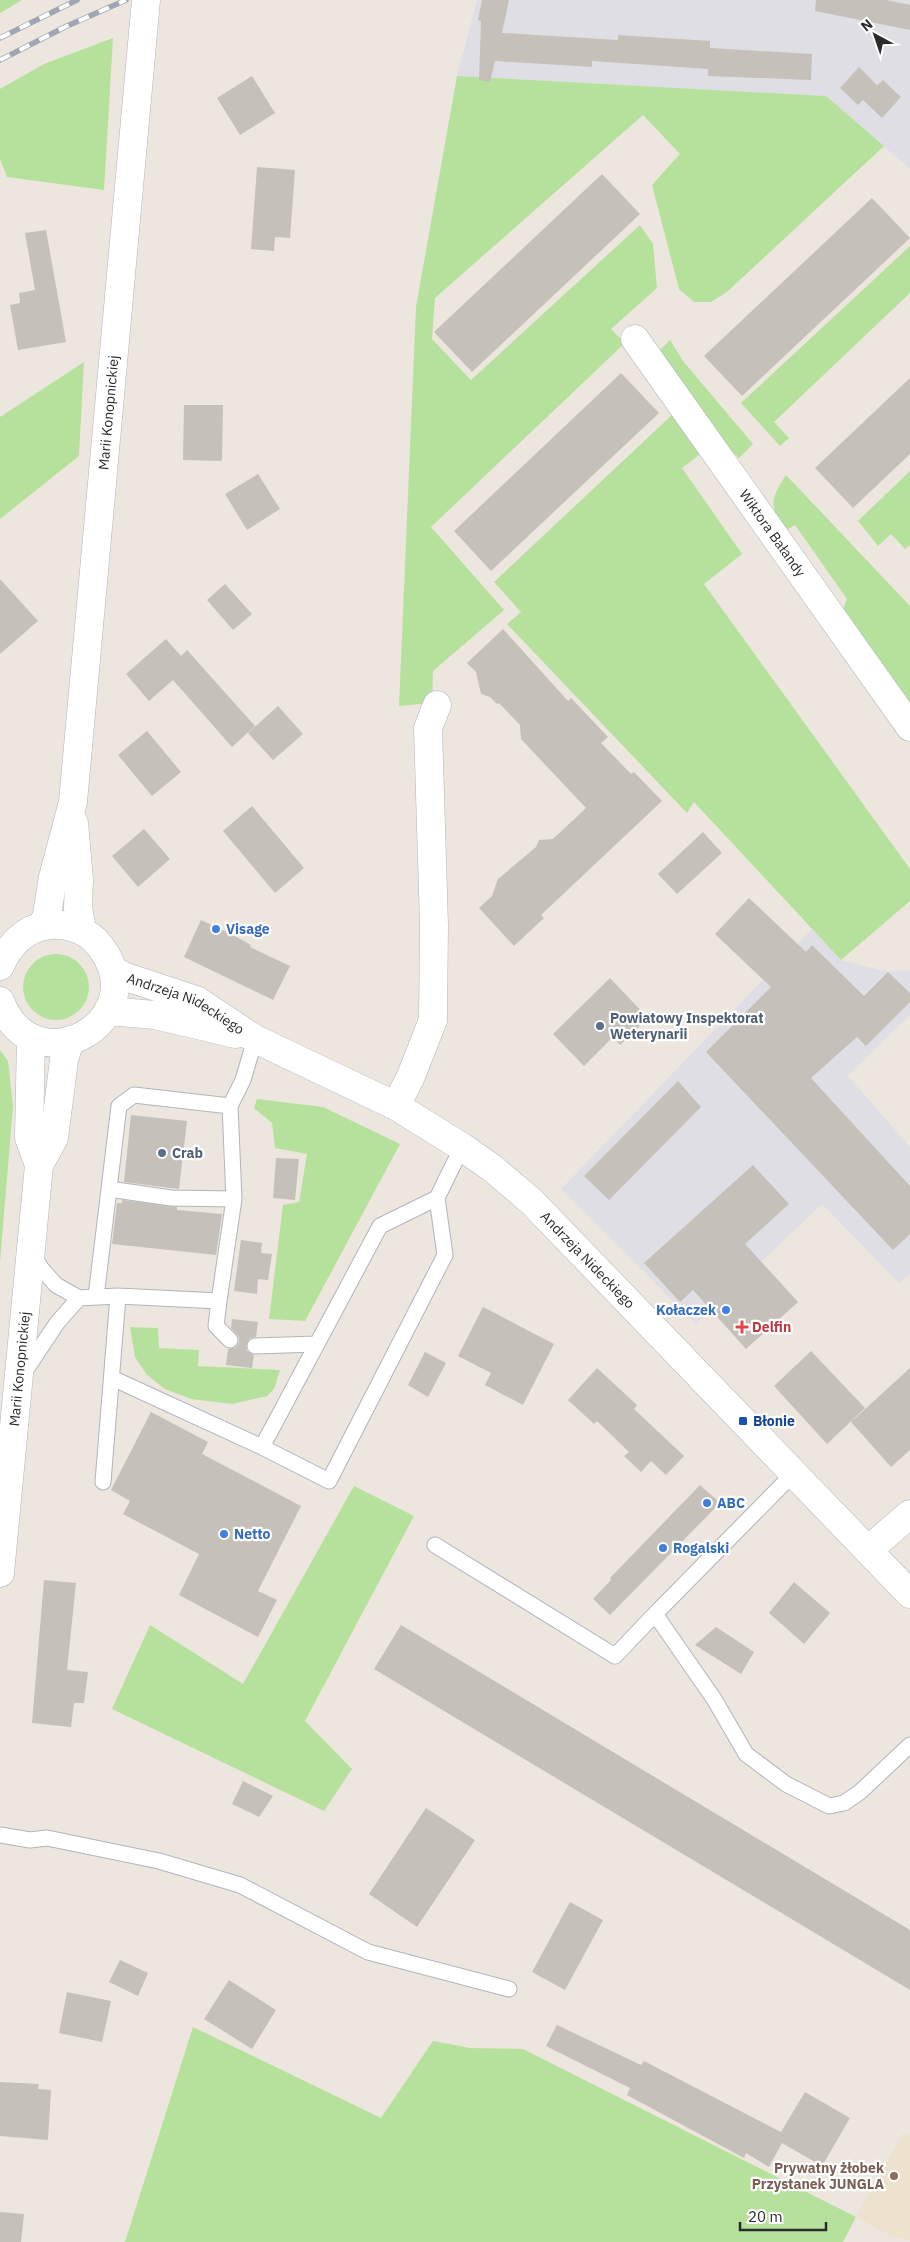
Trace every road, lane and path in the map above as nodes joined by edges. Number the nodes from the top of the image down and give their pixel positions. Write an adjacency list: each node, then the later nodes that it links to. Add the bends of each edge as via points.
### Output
1 (145, 12): 5 (street, Marii Konopnickiej)
2 (635, 339): 4 (street, Wiktora Bałandy)
3 (437, 705): 17 (street, via 428,728 434,925 433,1020)
4 (910, 727)
5 (73, 802): 7 (street, Marii Konopnickiej, via 47,915); 8 (street, Marii Konopnickiej)
6 (0, 927): 7 (street)
7 (34, 929): 8 (street, via 68,926); 9 (street, via 15,941)
8 (82, 931): 10 (street, via 97,941)
9 (0, 966)
10 (114, 971): 12 (street, via 116,985); 14 (street, Andrzeja Nideckiego, via 196,1000)
11 (0, 1002): 13 (street, via 8,1019)
12 (108, 1011): 14 (street, Andrzeja Nideckiego, via 156,1015); 15 (street, via 87,1033)
13 (31, 1038): 15 (street, via 57,1044); 19 (street, Marii Konopnickiej, via 29,1138)
14 (255, 1039): 16 (lane, via 243,1080); 17 (street, Andrzeja Nideckiego)
15 (70, 1040): 19 (street, Marii Konopnickiej, via 64,1060 54,1138)
16 (230, 1106): 20 (lane, via 134,1096 126,1100 119,1106); 22 (lane)
17 (396, 1106): 18 (street, Andrzeja Nideckiego)
18 (462, 1147): 21 (lane); 34 (street, Andrzeja Nideckiego, via 531,1201)
19 (39, 1165): 23 (street, Marii Konopnickiej)
20 (109, 1189): 22 (lane, via 171,1198); 25 (lane)
21 (437, 1198): 29 (lane, via 380,1226); 33 (lane, via 445,1255 329,1481)
22 (234, 1199): 27 (lane)
23 (31, 1249): 26 (lane, via 41,1268 56,1285); 32 (street, Marii Konopnickiej)
24 (118, 1296): 25 (lane); 27 (lane); 31 (lane)
25 (96, 1297): 26 (lane)
26 (79, 1298): 32 (lane, via 57,1323)
27 (219, 1301): 28 (lane, via 216,1326)
28 (230, 1340)
29 (317, 1344): 30 (lane); 33 (lane)
30 (255, 1346)
31 (112, 1378): 33 (lane); 35 (lane)
32 (18, 1381): 39 (street, Marii Konopnickiej)
33 (262, 1447)
34 (794, 1473): 38 (street, Andrzeja Nideckiego); 41 (lane)
35 (103, 1482)
36 (910, 1514): 38 (street)
37 (435, 1546): 41 (lane, via 615,1656)
38 (868, 1550): 40 (street, Andrzeja Nideckiego)
39 (0, 1573)
40 (910, 1594)
41 (655, 1614): 42 (lane, via 714,1699 746,1754 786,1784 829,1806 844,1803)
42 (910, 1745)
43 (0, 1835): 44 (lane, via 30,1840 47,1838 159,1861 240,1885 368,1952)
44 (509, 1989)

